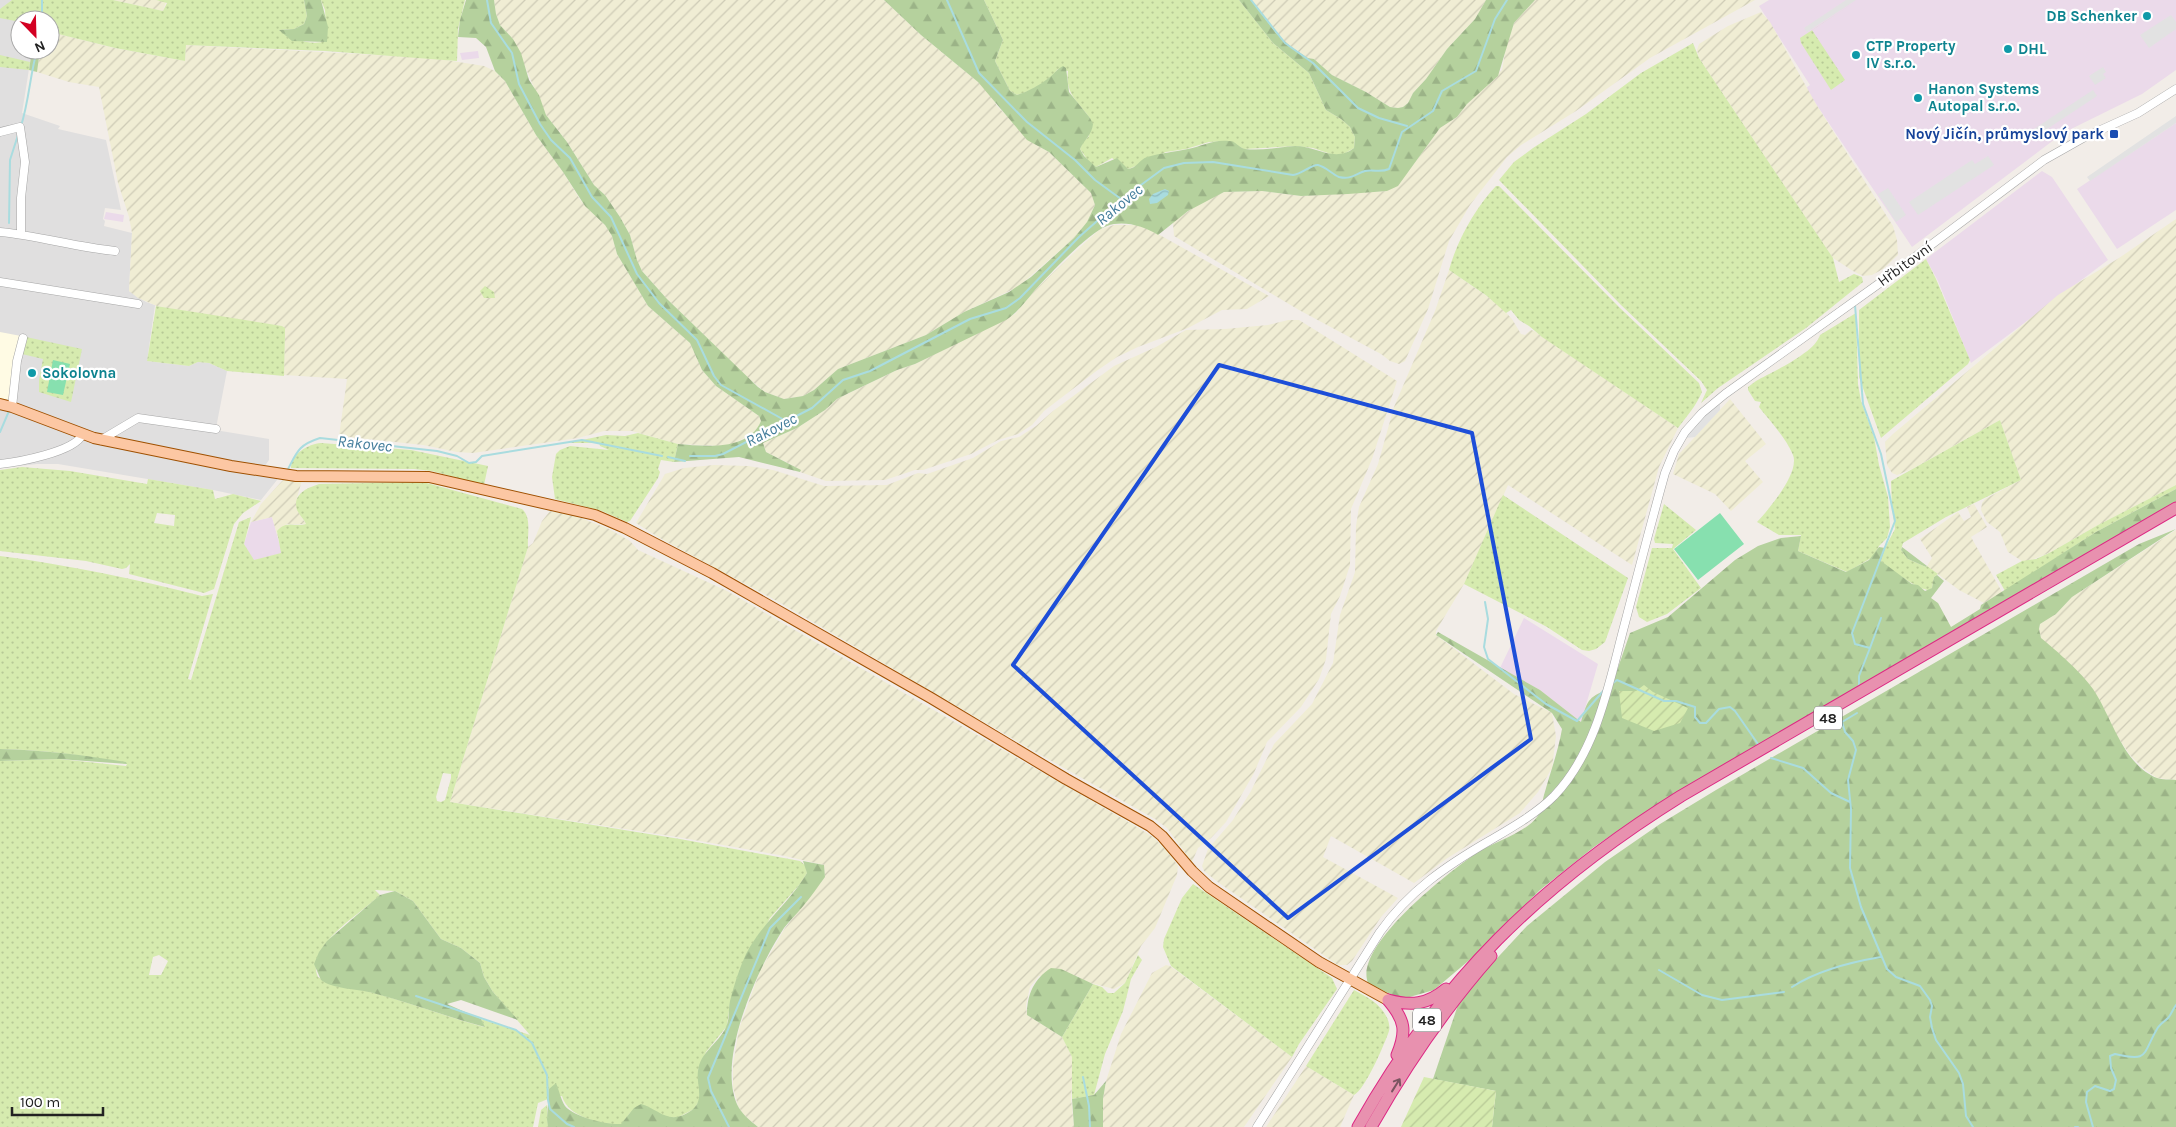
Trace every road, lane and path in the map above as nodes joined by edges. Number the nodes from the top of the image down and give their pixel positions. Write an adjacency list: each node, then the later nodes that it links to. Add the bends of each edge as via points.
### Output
1 (2176, 89): 18 (street, Hřbitovní, via 2138,113 2044,160 1702,412 1685,432 1665,473 1606,694 1580,762 1553,796 1534,812 1416,890 1387,922)
2 (0, 132): 4 (street, via 20,127 25,162)
3 (0, 232): 4 (street)
4 (22, 234): 5 (street)
5 (115, 251)
6 (0, 282): 7 (street)
7 (138, 304)
8 (22, 338): 10 (street)
9 (0, 404): 10 (main road)
10 (12, 407): 12 (main road)
11 (216, 429): 13 (street, via 138,418)
12 (82, 435): 13 (main road); 14 (street, via 77,442 45,455)
13 (101, 440): 18 (main road, via 288,476 429,477 578,510 610,521 720,577 1150,826 1209,886)
14 (0, 464)
15 (2176, 508): 17 (highway, 48, via 1653,813 1561,880 1517,919)
16 (2176, 516): 23 (highway, 48, one-way to 16, via 1410,1063 1481,967 1523,922 1601,857 1713,785)
17 (1469, 969): 19 (highway, 48, via 1431,1000 1410,1005); 20 (highway, 48, via 1425,1023)
18 (1351, 981): 19 (main road); 21 (street, Hřbitovní)
19 (1388, 1000): 20 (highway, 48, via 1400,1016 1404,1029)
20 (1390, 1074): 22 (highway, 48)
21 (1257, 1127)
22 (1358, 1127)
23 (1371, 1127)

